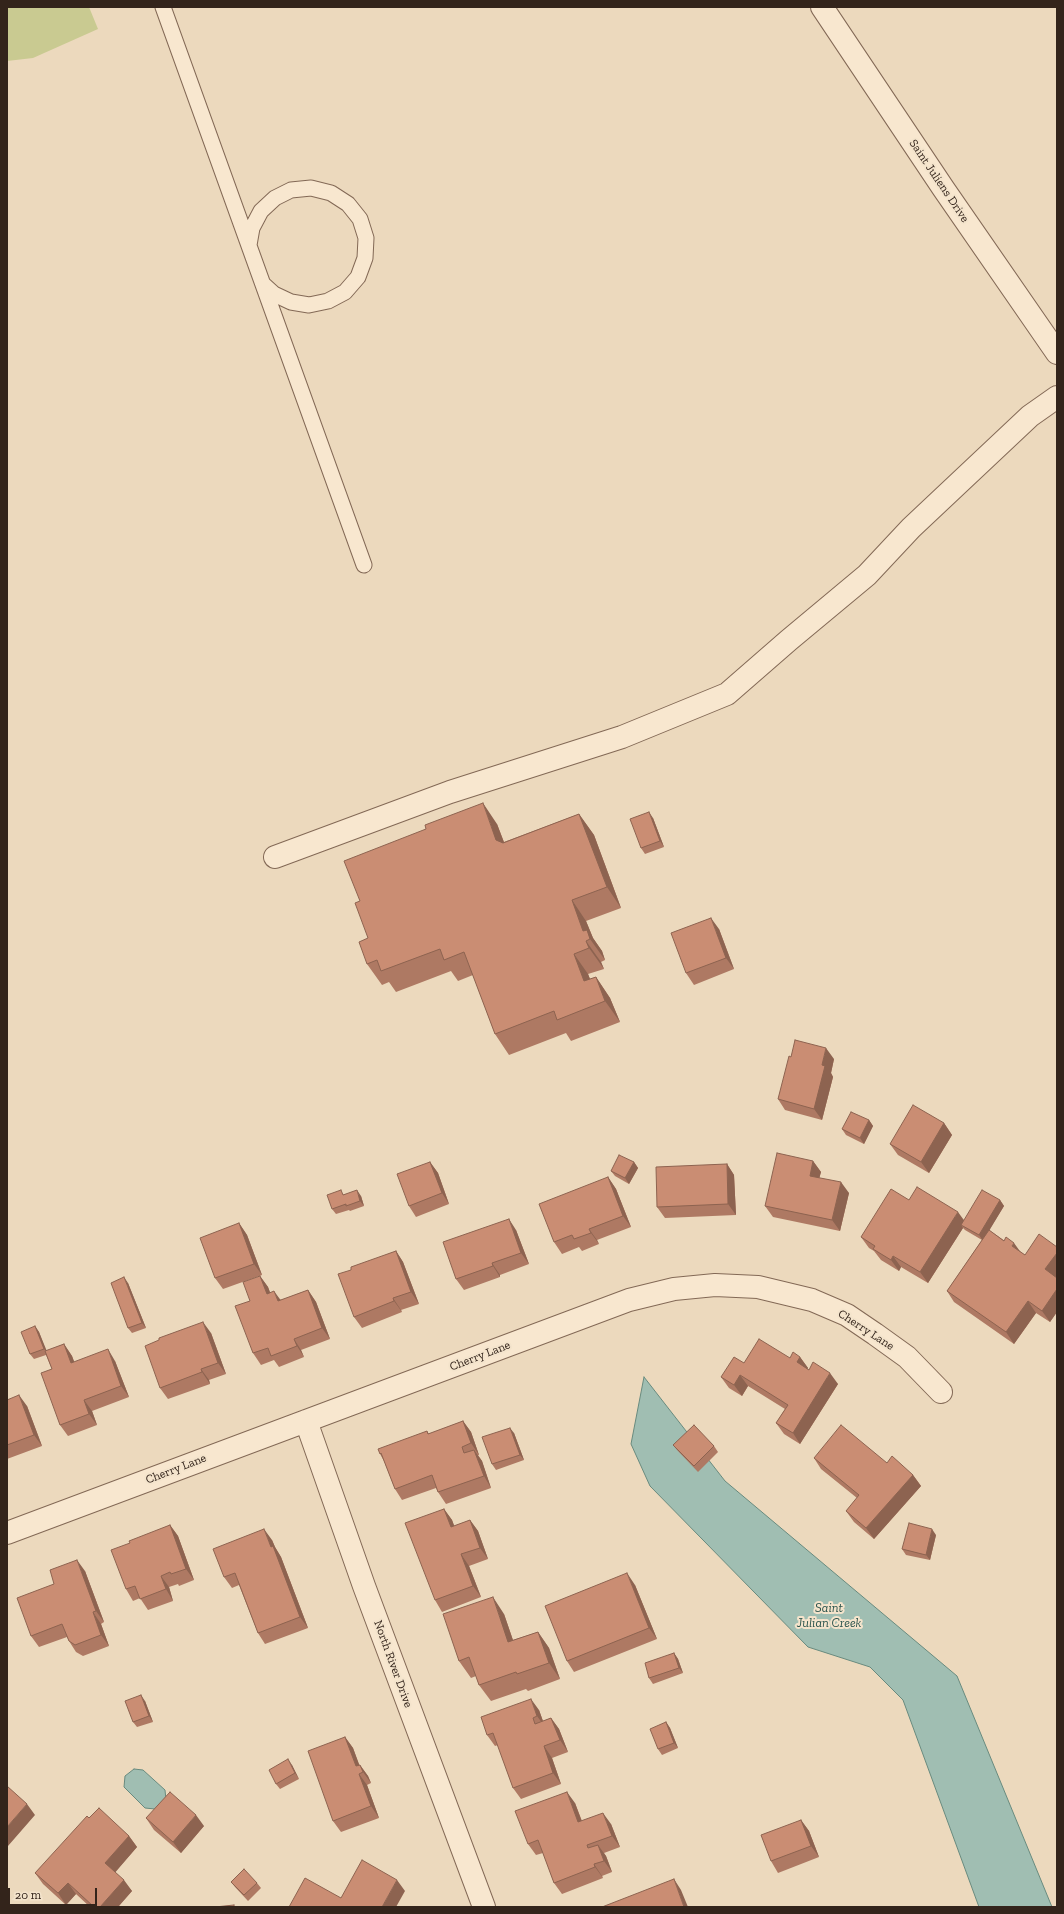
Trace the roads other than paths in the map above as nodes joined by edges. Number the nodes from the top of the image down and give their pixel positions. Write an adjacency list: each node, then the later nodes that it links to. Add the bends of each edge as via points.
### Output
1 (163, 7): 3 (lane)
2 (822, 7): 5 (street, Saint Juliens Drive)
3 (249, 246): 4 (lane); 4 (lane, via 252,228 261,211 275,198 291,190 311,188 331,193 348,204 360,219 366,238 365,258 358,277 345,292 328,301 309,305 291,302 274,294)
4 (262, 283): 7 (lane)
5 (1057, 353)
6 (1057, 397): 8 (street, via 1030,416 911,528 867,575 727,694 622,737 450,792)
7 (364, 565)
8 (275, 856)
9 (941, 1392): 10 (street, Cherry Lane, via 907,1357 847,1315 812,1300 758,1288 715,1285 674,1289 629,1300)
10 (306, 1421): 11 (street, Cherry Lane); 12 (street, North River Drive, via 364,1586)
11 (7, 1533)
12 (484, 1907)

